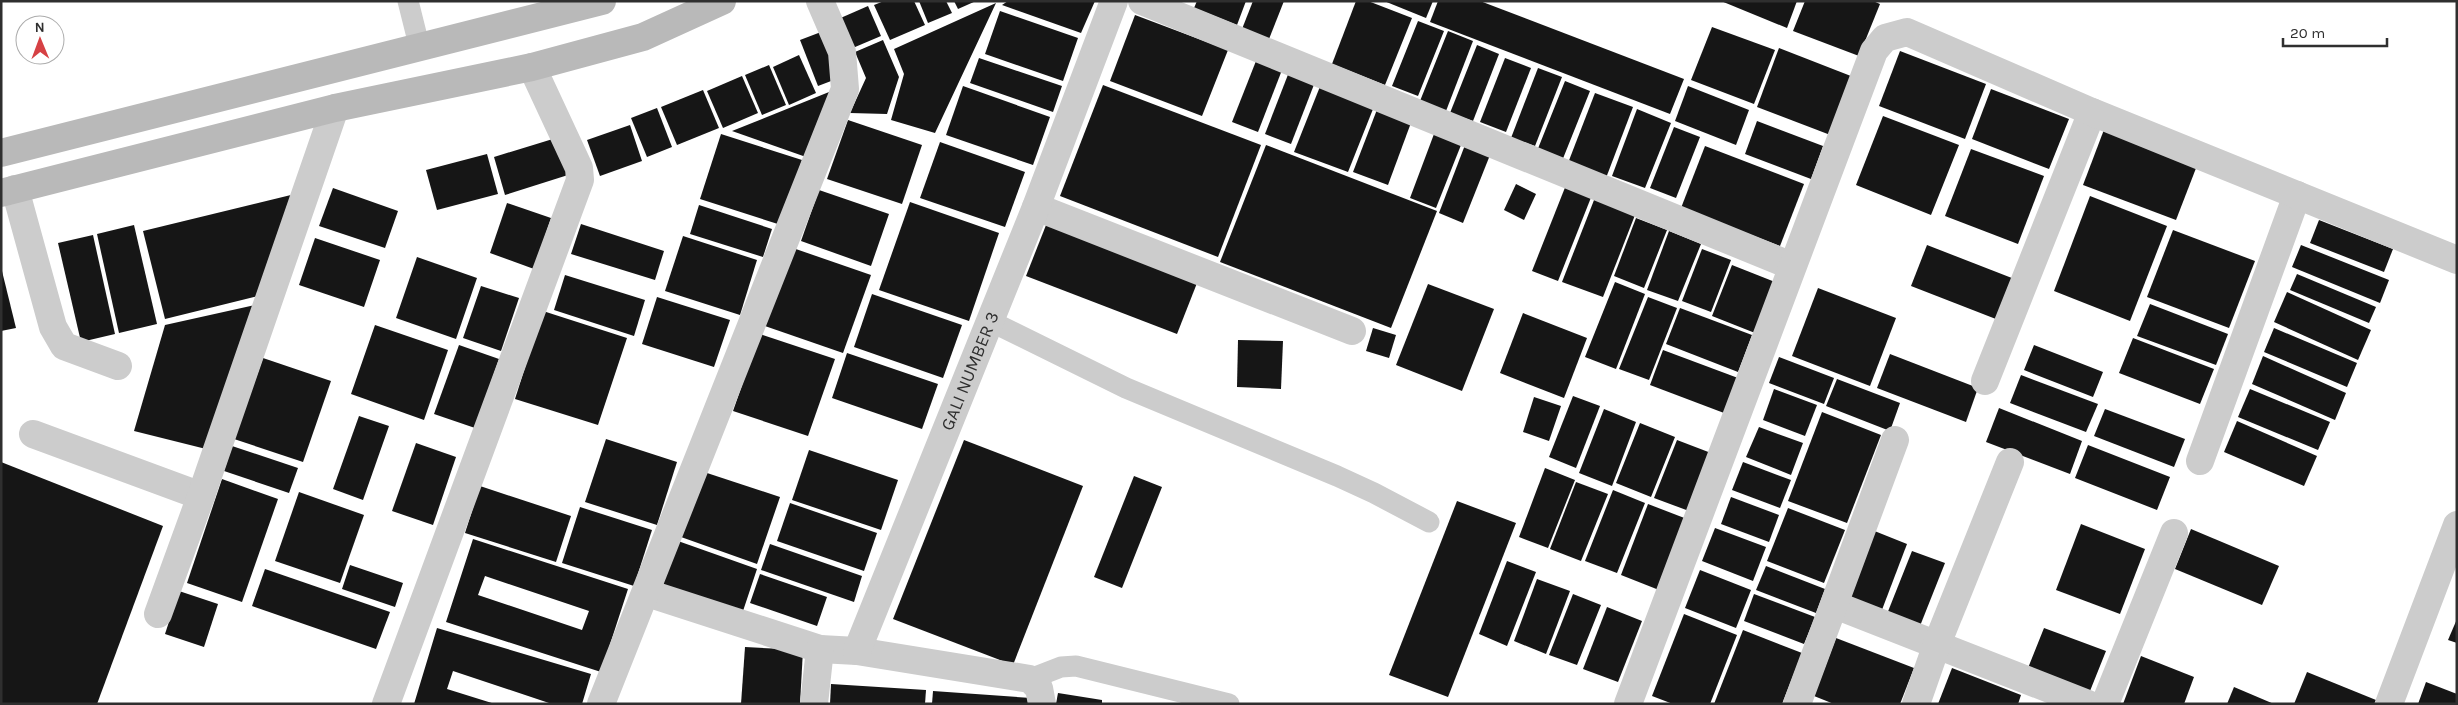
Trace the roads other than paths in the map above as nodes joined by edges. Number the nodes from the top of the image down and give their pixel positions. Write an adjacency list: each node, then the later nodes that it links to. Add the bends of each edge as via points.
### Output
1 (408, 1): 7 (lane)
2 (602, 1): 7 (main road)
3 (722, 1): 8 (main road, via 643,37)
4 (820, 1): 29 (street, via 842,52 845,88)
5 (1114, 1): 14 (street, GALI NUMBER 3)
6 (1142, 1): 16 (street)
7 (420, 49): 11 (main road)
8 (532, 67): 9 (main road); 36 (street, via 579,168 580,180)
9 (335, 108): 12 (main road); 25 (street)
10 (2092, 112): 13 (street); 16 (street, via 1907,32 1885,38 1874,51); 20 (street)
11 (1, 153)
12 (8, 191): 19 (street, via 53,327 64,346)
13 (2298, 195): 15 (street); 23 (street)
14 (1036, 207): 17 (street, GALI NUMBER 3); 18 (street)
15 (2457, 260)
16 (1792, 266): 41 (street)
17 (990, 321): 26 (lane, via 1126,388 1337,476); 34 (street, GALI NUMBER 3)
18 (1352, 331)
19 (118, 366)
20 (1985, 381)
21 (33, 434): 25 (street)
22 (1895, 440): 30 (street)
23 (2200, 460)
24 (2010, 462): 32 (street)
25 (201, 496): 31 (street)
26 (1429, 522)
27 (2457, 525): 46 (street)
28 (2174, 533): 45 (street)
29 (647, 593): 33 (street); 37 (street)
30 (1835, 604): 32 (street); 42 (street)
31 (158, 614)
32 (1937, 644): 43 (street); 44 (street)
33 (820, 649): 34 (street); 38 (street)
34 (857, 651): 35 (street)
35 (1030, 679): 39 (street, via 1038,688); 40 (lane, via 1061,667 1076,666)
36 (386, 704)
37 (601, 704)
38 (814, 704)
39 (1042, 704)
40 (1229, 704)
41 (1628, 704)
42 (1797, 704)
43 (1916, 704)
44 (2088, 704)
45 (2105, 704)
46 (2389, 704)

